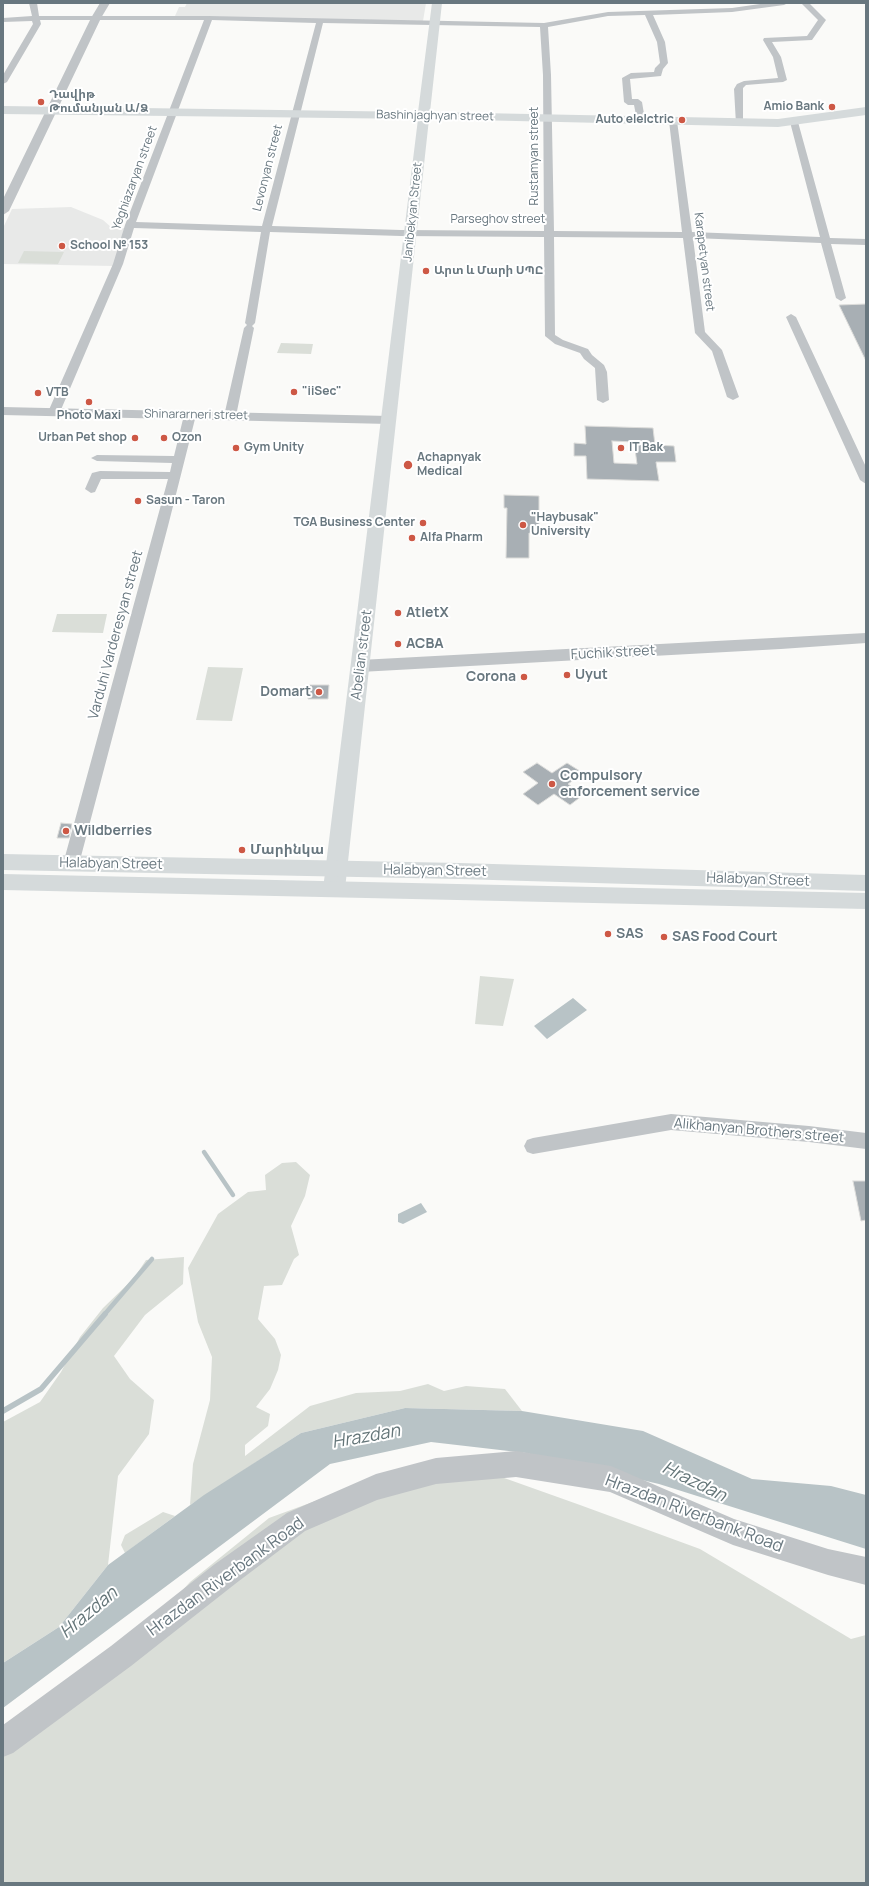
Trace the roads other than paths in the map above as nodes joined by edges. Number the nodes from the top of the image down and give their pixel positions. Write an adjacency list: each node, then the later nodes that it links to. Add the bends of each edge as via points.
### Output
1 (33, 3): 7 (street)
2 (106, 3): 8 (street)
3 (437, 3): 12 (main road, Janibekyan Street)
4 (784, 3): 6 (street, via 732,10)
5 (805, 3): 26 (street, via 822,20 809,38 767,40 777,57 782,80 740,86)
6 (648, 12): 13 (street, via 608,14); 24 (street, via 661,43 664,63 659,68 660,72 655,74 631,75 626,78 628,102 638,102)
7 (36, 18): 8 (street); 10 (street); 14 (street, via 37,24)
8 (96, 18): 9 (street); 18 (street)
9 (209, 18): 11 (street); 19 (street, Yeghiazaryan street)
10 (3, 20)
11 (320, 21): 12 (street); 21 (street, Levonyan street)
12 (435, 23): 13 (street); 22 (main road, Janibekyan Street)
13 (544, 25): 23 (street, Rustamyan street)
14 (21, 53): 15 (street); 16 (street)
15 (9, 54)
16 (3, 82)
17 (3, 110): 18 (main road, Bashinjaghyan street)
18 (52, 110): 19 (main road, Bashinjaghyan street); 28 (street)
19 (174, 111): 21 (main road, Bashinjaghyan street); 29 (street, Yeghiazaryan street)
20 (866, 111): 27 (main road, Bashinjaghyan street)
21 (296, 113): 22 (main road, Bashinjaghyan street); 30 (street, Levonyan street)
22 (424, 115): 23 (main road, Bashinjaghyan street); 31 (main road, Janibekyan Street)
23 (548, 118): 24 (main road, Bashinjaghyan street); 32 (street, Rustamyan street)
24 (641, 120): 25 (main road, Bashinjaghyan street)
25 (673, 121): 26 (main road, Bashinjaghyan street); 33 (street, Karapetyan street)
26 (739, 122): 27 (main road, Bashinjaghyan street)
27 (794, 122): 34 (street)
28 (3, 211)
29 (130, 225): 30 (street, Parseghov street); 41 (street, Yeghiazaryan street, via 118,264)
30 (266, 230): 31 (street, Parseghov street); 43 (street, Levonyan street, via 250,326)
31 (411, 233): 32 (street, Parseghov street); 44 (main road, Janibekyan Street)
32 (548, 233): 33 (street, Parseghov street); 39 (street, Rustamyan street, via 550,336 584,351 600,367)
33 (688, 236): 34 (street, Parseghov street); 38 (street, Karapetyan street, via 700,333 717,350)
34 (826, 241): 35 (street, Parseghov street); 36 (street)
35 (866, 242)
36 (841, 298)
37 (791, 317): 48 (street)
38 (733, 397)
39 (603, 400)
40 (3, 411): 41 (street, Shinararneri street)
41 (54, 412): 42 (street, Shinararneri street)
42 (190, 415): 43 (street, Shinararneri street); 46 (street, Varduhi Varderesyan street)
43 (230, 416): 44 (street, Shinararneri street)
44 (389, 420): 51 (main road, Abelian street)
45 (97, 458): 46 (street)
46 (178, 460): 47 (street, Varduhi Varderesyan street)
47 (175, 476): 49 (street, via 100,475 96,476); 53 (street, Varduhi Varderesyan street)
48 (866, 480)
49 (91, 489)
50 (866, 638): 51 (street, Fuchik street)
51 (360, 666): 54 (main road, Abelian street)
52 (3, 862): 53 (main road, Halabyan Street)
53 (71, 864): 54 (main road, Halabyan Street)
54 (335, 879): 55 (main road, Halabyan Street); 57 (main road, Halabyan Street)
55 (3, 882)
56 (866, 883): 57 (main road, Halabyan Street)
57 (854, 895)
58 (866, 1141): 59 (street, Alikhanyan Brothers street, via 671,1122)
59 (533, 1146)
60 (866, 1571): 61 (street, Hrazdan Riverbank Road, via 732,1532 611,1480 516,1464 436,1471 376,1488 296,1522)
61 (3, 1743)

